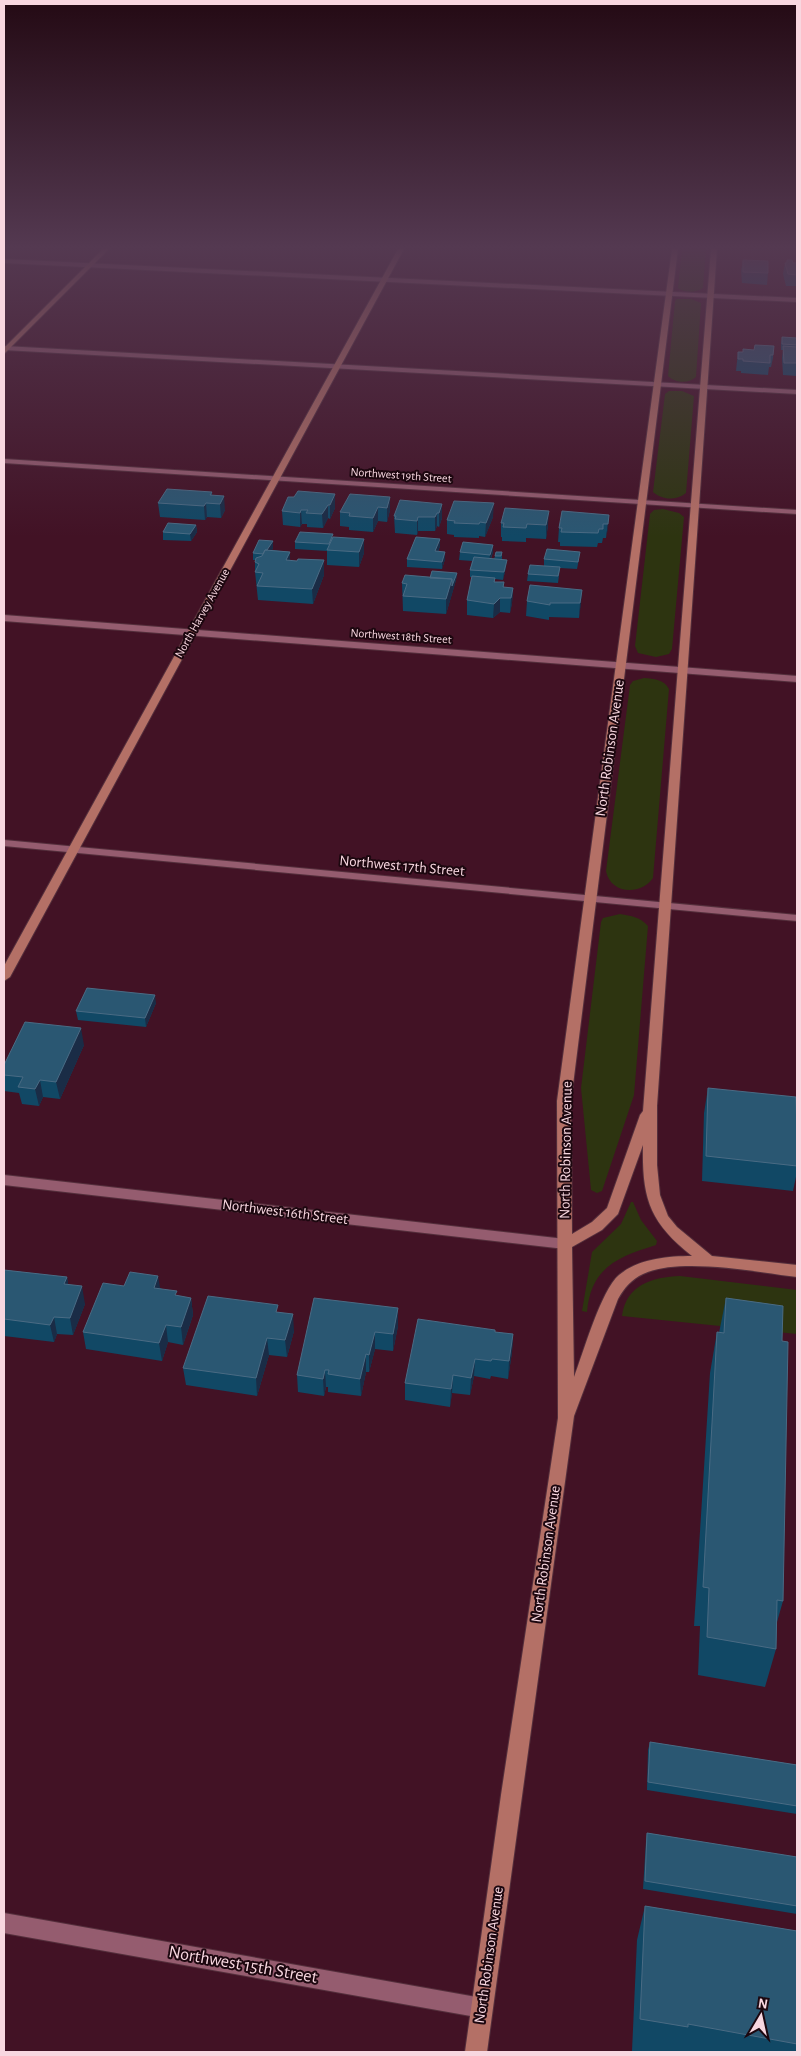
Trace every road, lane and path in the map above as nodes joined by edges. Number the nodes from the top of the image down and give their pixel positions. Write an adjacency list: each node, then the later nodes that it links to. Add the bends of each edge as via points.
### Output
1 (348, 345): 5 (street, North Harvey Avenue)
2 (663, 345): 6 (street, North Robinson Avenue)
3 (707, 345): 7 (street)
4 (5, 349): 5 (street)
5 (336, 366): 6 (street); 10 (street, North Harvey Avenue)
6 (658, 385): 7 (street); 11 (street, North Robinson Avenue)
7 (704, 387): 8 (street); 12 (street)
8 (797, 392)
9 (4, 461): 10 (street, Northwest 19th Street)
10 (276, 478): 11 (street, Northwest 19th Street); 15 (street, North Harvey Avenue)
11 (642, 502): 12 (street, Northwest 19th Street); 16 (street, North Robinson Avenue)
12 (695, 505): 13 (street, Northwest 19th Street); 17 (street)
13 (797, 512)
14 (4, 618): 15 (street, Northwest 18th Street)
15 (191, 632): 16 (street, Northwest 18th Street); 20 (street, North Harvey Avenue)
16 (621, 665): 17 (street, Northwest 18th Street); 21 (street, North Robinson Avenue)
17 (682, 669): 18 (street, Northwest 18th Street); 22 (street)
18 (797, 679)
19 (4, 843): 20 (street, Northwest 17th Street)
20 (74, 850): 21 (street, Northwest 17th Street); 24 (street, North Harvey Avenue)
21 (590, 898): 22 (street, Northwest 17th Street); 27 (street, North Robinson Avenue, via 564,1101)
22 (665, 906): 23 (street, Northwest 17th Street); 25 (street)
23 (797, 918)
24 (4, 977)
25 (650, 1106): 27 (street, via 613,1210 593,1229); 28 (street, via 655,1206 671,1230)
26 (4, 1180): 27 (street, Northwest 16th Street)
27 (565, 1244): 30 (street, North Robinson Avenue)
28 (708, 1261): 29 (street); 30 (street, via 650,1266 624,1279 608,1304)
29 (797, 1271)
30 (566, 1418): 32 (street, North Robinson Avenue)
31 (4, 1923): 32 (street, Northwest 15th Street)
32 (482, 2008): 33 (street, North Robinson Avenue)
33 (476, 2052)

